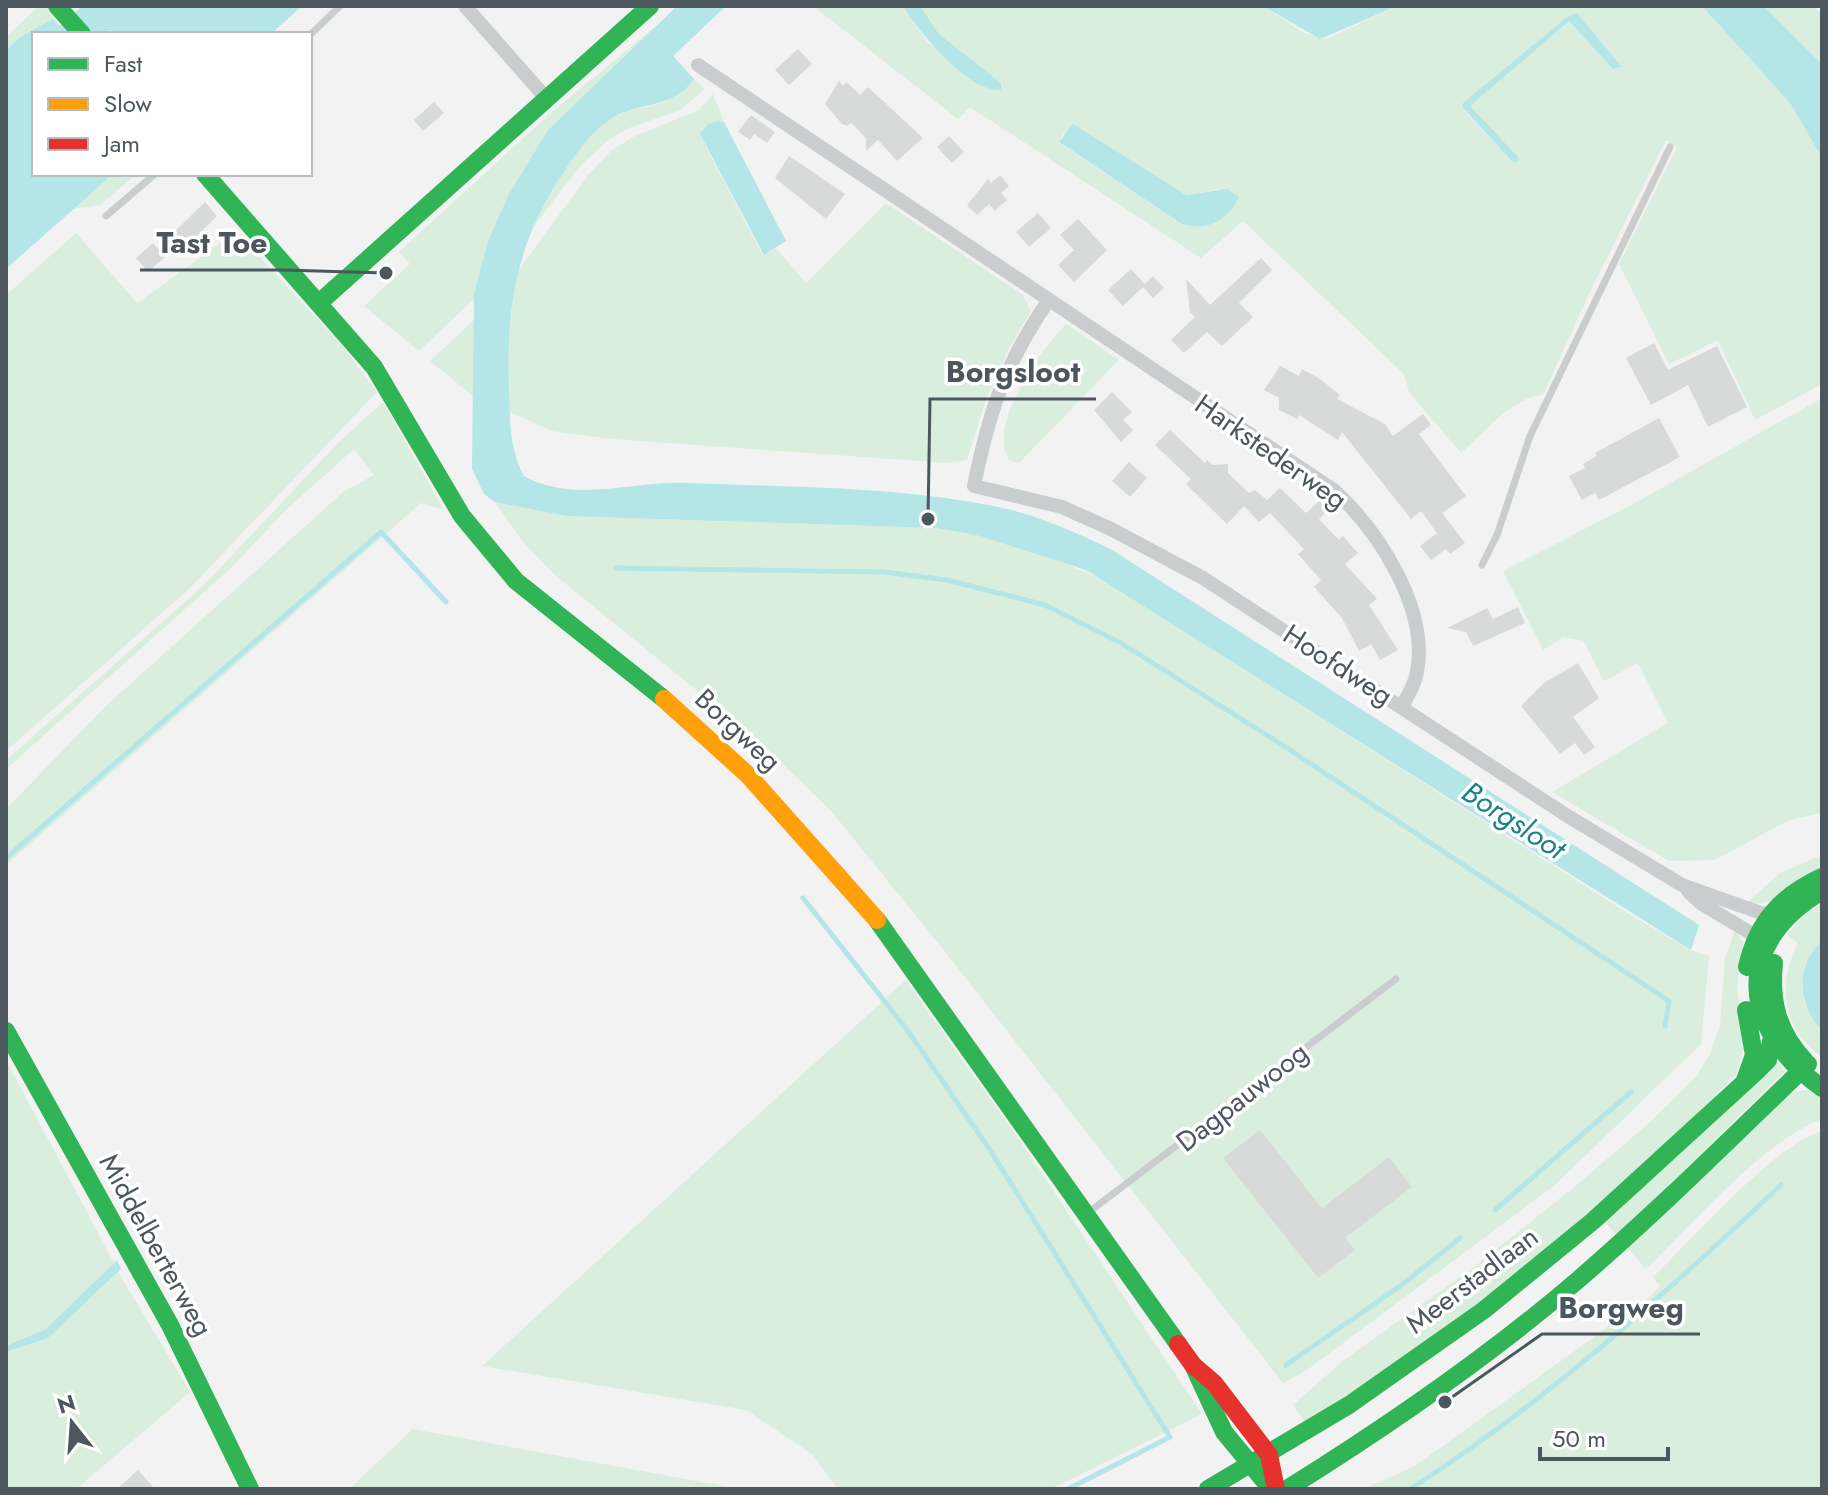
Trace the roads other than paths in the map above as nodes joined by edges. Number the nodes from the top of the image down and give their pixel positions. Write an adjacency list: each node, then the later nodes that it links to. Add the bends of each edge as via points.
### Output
1 (57, 6): 5 (main road)
2 (340, 6): 6 (lane)
3 (465, 6): 8 (street)
4 (650, 6): 8 (main road)
5 (80, 32)
6 (312, 33)
7 (698, 65): 13 (street, Harkstederweg)
8 (546, 98): 14 (main road)
9 (1670, 147): 15 (lane, via 1530,436)
10 (153, 176): 12 (lane)
11 (207, 176): 14 (main road, Borgweg)
12 (106, 216)
13 (1048, 301): 16 (street, Harkstederweg, via 1318,478 1360,516 1404,593 1417,635 1417,676); 16 (street, Hoofdweg, via 1018,345 994,399 974,486 1062,507 1111,529 1203,578)
14 (319, 303): 27 (main road, Borgweg, via 387,384 456,506 516,581 671,705 748,775 864,901)
15 (1482, 565)
16 (1402, 706): 18 (street, Hoofdweg)
17 (1822, 877): 20 (main road, via 1800,886)
18 (1682, 885): 20 (street, Hoofdweg); 21 (street, Hoofdweg, via 1702,904)
19 (1822, 891): 21 (main road, via 1794,907)
20 (1767, 915): 21 (main road)
21 (1760, 939): 24 (main road, via 1744,993); 25 (main road, via 1776,952 1771,981 1775,1014)
22 (1396, 979): 27 (lane, Dagpauwoog)
23 (6, 1031): 31 (main road, Middelberterweg, via 170,1325)
24 (1762, 1038): 25 (main road); 29 (main road, Meerstadlaan, via 1744,1082 1636,1185 1486,1308)
25 (1809, 1070): 26 (main road); 34 (main road, via 1662,1205 1513,1331 1373,1436)
26 (1822, 1088)
27 (1087, 1213): 28 (main road, Borgweg)
28 (1193, 1365): 29 (main road, Borgweg, via 1214,1383); 30 (main road, Borgweg, via 1201,1391)
29 (1269, 1455): 30 (main road, Meerstadlaan); 33 (main road, Borgweg)
30 (1248, 1467): 32 (main road, Meerstadlaan); 33 (main road, Borgweg)
31 (250, 1489)
32 (1208, 1489)
33 (1273, 1489)
34 (1287, 1489)

